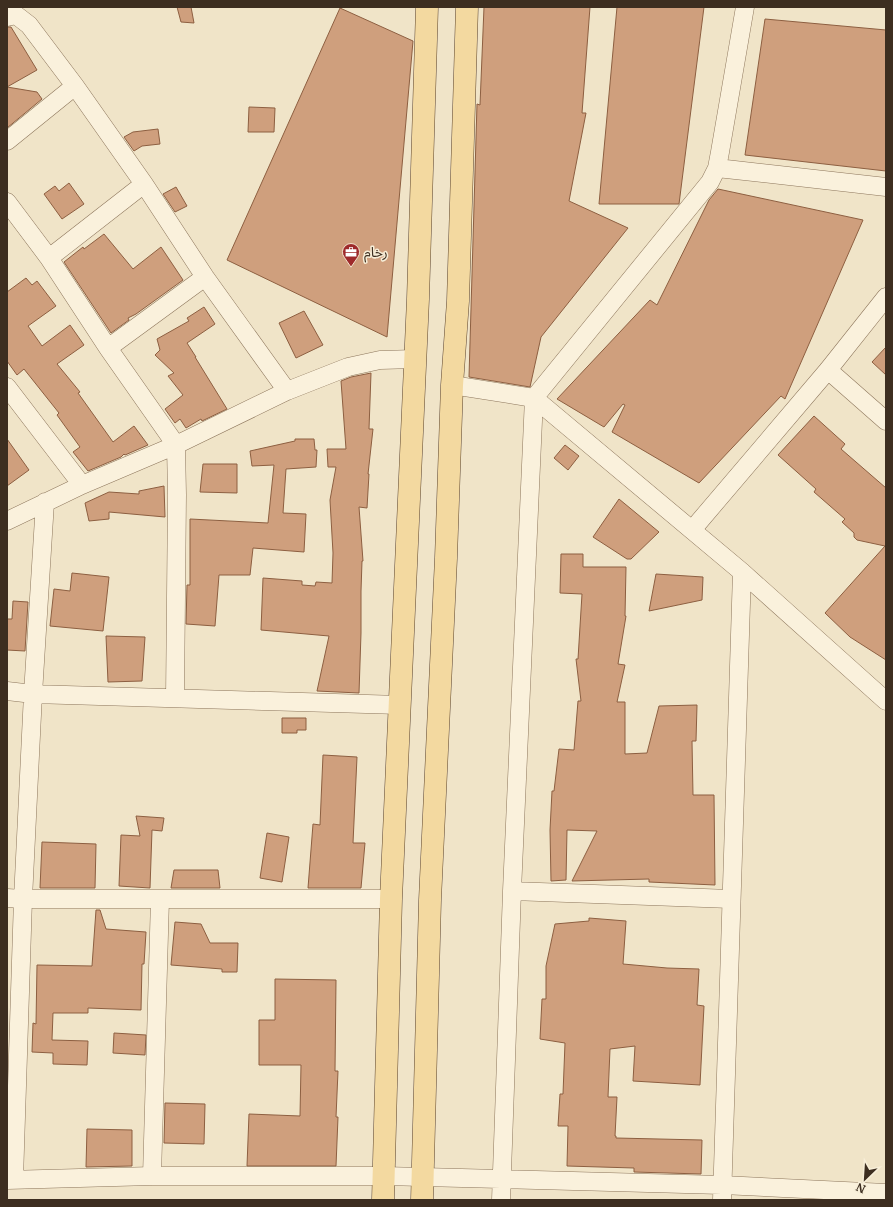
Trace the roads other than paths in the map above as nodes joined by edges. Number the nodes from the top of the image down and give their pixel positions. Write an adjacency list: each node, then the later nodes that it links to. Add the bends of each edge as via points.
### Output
1 (427, 7): 15 (main road)
2 (466, 7): 17 (main road, via 458,301)
3 (745, 7): 7 (street)
4 (7, 17): 5 (street, via 16,15 29,25)
5 (75, 86): 6 (street); 8 (street)
6 (7, 141)
7 (717, 168): 9 (street); 20 (street, via 710,182)
8 (144, 184): 11 (street); 12 (street)
9 (886, 187)
10 (7, 202): 11 (street)
11 (49, 258): 14 (street)
12 (205, 276): 14 (street); 19 (street)
13 (886, 297): 16 (street)
14 (108, 348): 22 (street)
15 (415, 359): 19 (street, via 380,360 348,367); 32 (main road)
16 (828, 370): 21 (street); 26 (street)
17 (452, 385): 20 (street); 40 (main road, via 430,900)
18 (7, 387): 23 (street)
19 (287, 391): 22 (street)
20 (534, 398): 26 (street); 33 (street)
21 (886, 421)
22 (176, 445): 23 (street); 30 (street)
23 (82, 486): 24 (street)
24 (45, 502): 25 (street); 29 (street)
25 (7, 521)
26 (692, 530): 27 (street)
27 (742, 572): 31 (street); 37 (street)
28 (7, 691): 29 (street)
29 (33, 694): 30 (street); 34 (street)
30 (175, 698): 32 (street)
31 (886, 701)
32 (400, 705): 36 (main road)
33 (512, 891): 37 (street); 42 (street)
34 (15, 899): 35 (street); 41 (street)
35 (160, 899): 36 (street); 38 (street)
36 (391, 899): 39 (main road)
37 (731, 899): 43 (street)
38 (152, 1176): 39 (street); 41 (street)
39 (384, 1176): 40 (street); 45 (main road)
40 (423, 1177): 42 (street); 46 (main road)
41 (10, 1179)
42 (502, 1180): 43 (street); 47 (street)
43 (722, 1193): 44 (street)
44 (886, 1194)
45 (383, 1200)
46 (422, 1200)
47 (501, 1200)

